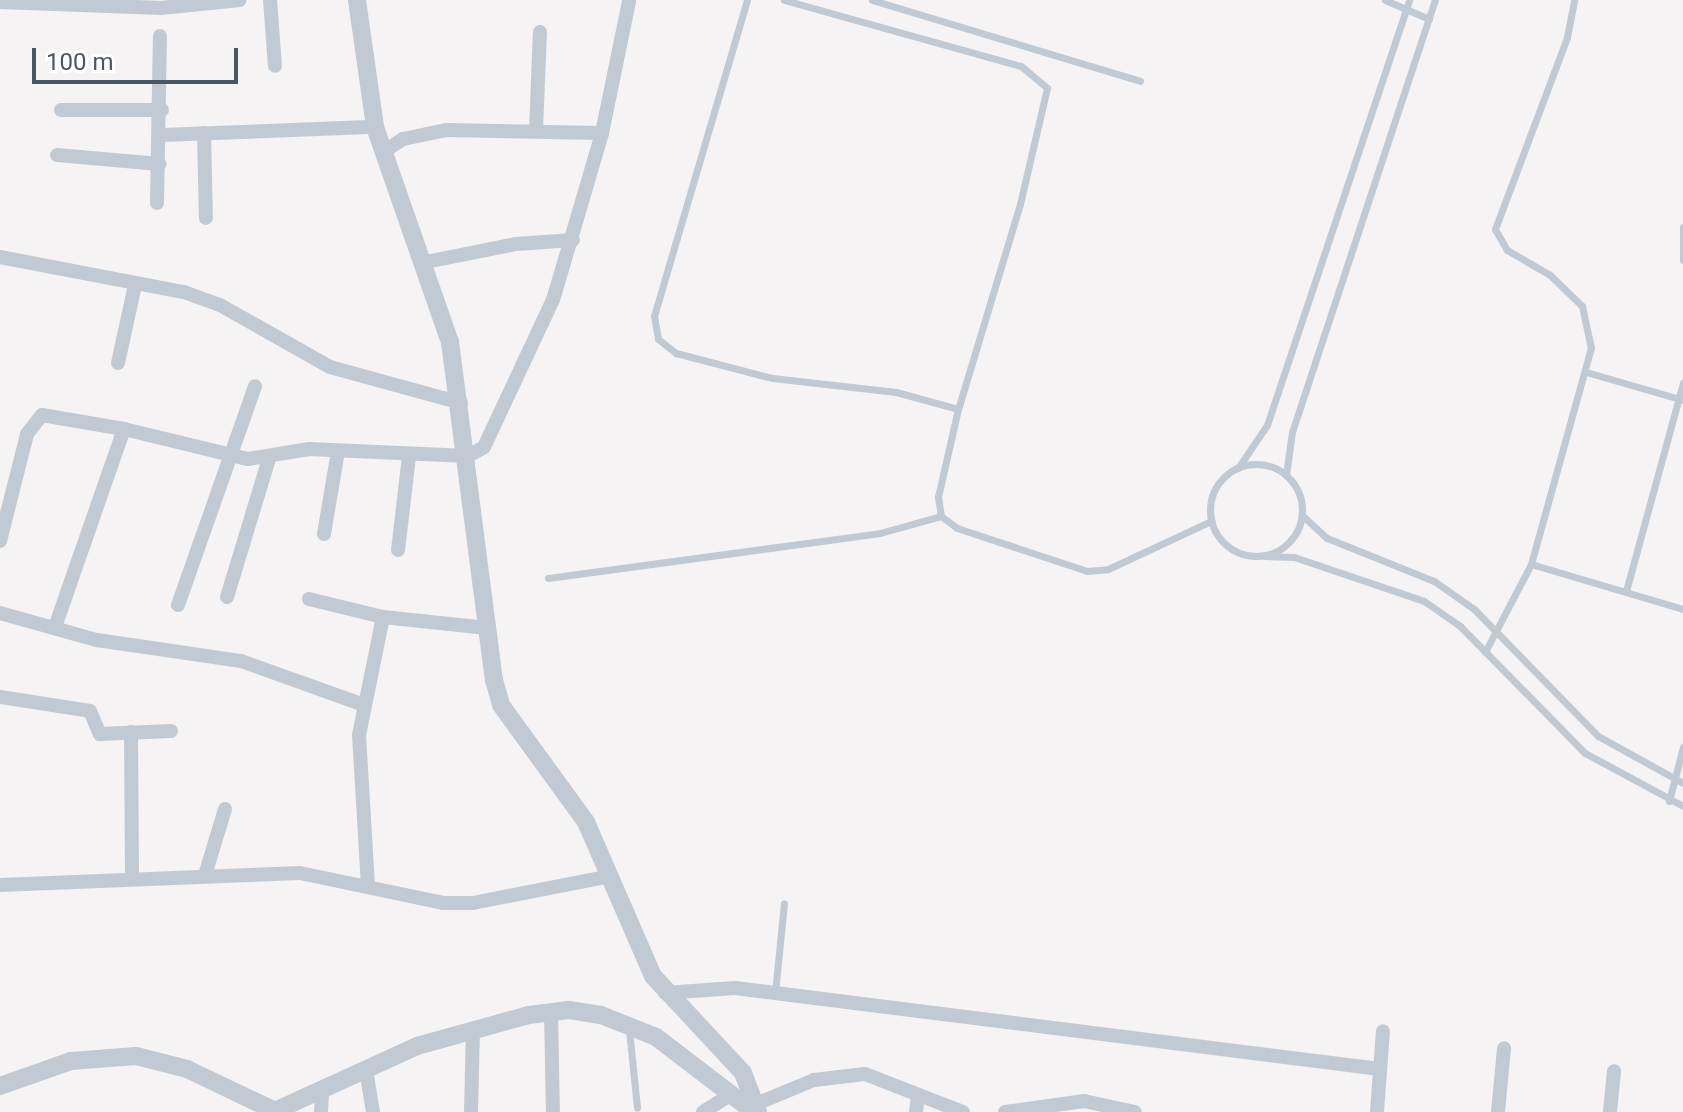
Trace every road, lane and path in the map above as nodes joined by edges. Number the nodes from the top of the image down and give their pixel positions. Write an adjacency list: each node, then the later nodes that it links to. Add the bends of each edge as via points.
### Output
1 (240, 0): 10 (street, via 161,8)
2 (270, 0): 16 (street)
3 (357, 0): 20 (street)
4 (747, 0): 42 (lane, via 654,316 658,339 676,353 772,378 896,392)
5 (784, 0): 42 (lane, via 1021,66 1047,88 1020,204)
6 (872, 0): 17 (lane)
7 (1385, 0): 12 (lane)
8 (1435, 0): 13 (lane)
9 (1574, 0): 37 (lane, via 1567,37 1495,229 1507,250 1550,275 1582,306 1591,348)
10 (0, 2)
11 (629, 2): 23 (street)
12 (1407, 4): 13 (lane); 49 (lane, via 1267,425)
13 (1429, 19): 50 (lane, via 1292,432)
14 (540, 32): 21 (street)
15 (160, 36): 19 (street)
16 (275, 66)
17 (1140, 81)
18 (61, 110): 19 (street)
19 (162, 110): 24 (street)
20 (375, 127): 22 (street); 25 (street)
21 (536, 130): 23 (street); 25 (street, via 423,133)
22 (204, 133): 24 (street); 29 (street)
23 (602, 133): 31 (street)
24 (162, 135): 27 (street)
25 (383, 152): 34 (street)
26 (57, 155): 27 (street)
27 (160, 164): 28 (street)
28 (157, 203)
29 (206, 218)
30 (1683, 227): 33 (lane)
31 (573, 240): 34 (street, via 516,244); 46 (street, via 528,362 489,440)
32 (0, 257): 35 (street)
33 (1683, 260)
34 (426, 262): 41 (street)
35 (135, 285): 36 (street); 41 (street, via 184,292 220,305 330,367 376,384)
36 (118, 363)
37 (1586, 372): 40 (lane); 59 (lane)
38 (1683, 383): 40 (lane)
39 (255, 386): 45 (street)
40 (1680, 399): 61 (lane)
41 (461, 403): 46 (street)
42 (958, 409): 53 (lane, via 938,497)
43 (124, 429): 45 (street); 51 (street, via 42,415 27,434); 68 (street)
44 (338, 451): 47 (street); 48 (street, via 309,449); 55 (street)
45 (230, 453): 48 (street); 64 (street)
46 (468, 456): 47 (street); 69 (street)
47 (409, 457): 57 (street)
48 (269, 459): 62 (street)
49 (1238, 468): 50 (lane, via 1254,464); 54 (lane, via 1213,493)
50 (1286, 475): 52 (lane, via 1301,500)
51 (4, 505): 56 (street)
52 (1302, 515): 58 (lane, via 1289,542); 70 (lane, via 1327,538 1434,581 1474,609)
53 (941, 516): 54 (lane, via 957,528 1087,571 1108,569); 60 (lane, via 880,533)
54 (1211, 521): 58 (lane, via 1228,547)
55 (324, 534)
56 (0, 541)
57 (398, 550)
58 (1265, 556): 71 (lane, via 1294,557 1424,601)
59 (1531, 564): 61 (lane); 70 (lane)
60 (548, 578)
61 (1626, 591): 65 (lane)
62 (227, 597)
63 (309, 599): 67 (street)
64 (178, 605)
65 (1683, 609)
66 (0, 613): 68 (street)
67 (383, 617): 69 (street); 73 (street)
68 (55, 627): 73 (street, via 150,650 241,661)
69 (487, 628): 83 (street, via 501,705 564,786)
70 (1497, 634): 71 (lane); 77 (lane, via 1598,736)
71 (1485, 652): 79 (lane, via 1585,753)
72 (0, 697): 75 (street, via 85,709 93,714 97,732)
73 (364, 705): 86 (street, via 358,770)
74 (171, 731): 75 (street)
75 (131, 732): 84 (street)
76 (1683, 747): 77 (lane)
77 (1674, 779): 78 (lane); 79 (lane)
78 (1683, 783)
79 (1669, 801): 80 (lane)
80 (1683, 806)
81 (225, 809): 82 (street)
82 (205, 875): 84 (street); 86 (street, via 300,873)
83 (611, 876): 86 (street, via 473,903 443,903); 88 (street, via 638,948)
84 (132, 879): 85 (street)
85 (0, 885)
86 (368, 886)
87 (784, 903): 89 (lane)
88 (665, 993): 89 (street, via 709,986); 103 (street, via 743,1073)
89 (775, 993): 95 (street)
90 (551, 1012): 91 (street, via 601,1015); 92 (street); 108 (street)
91 (629, 1024): 100 (street, via 686,1057); 102 (lane)
92 (473, 1031): 96 (street, via 417,1046); 107 (street)
93 (1383, 1031): 95 (street)
94 (1504, 1048): 115 (street)
95 (1380, 1069): 114 (street)
96 (366, 1070): 99 (street); 106 (street)
97 (1614, 1071): 116 (street)
98 (0, 1086): 99 (street, via 71,1061 136,1056 187,1069 262,1109 289,1109)
99 (322, 1092): 105 (street)
100 (730, 1095): 103 (street); 109 (street)
101 (918, 1095): 103 (street, via 865,1074 842,1073); 110 (street); 111 (street)
102 (637, 1108)
103 (756, 1109)
104 (1027, 1110): 112 (street); 113 (street, via 1084,1101)
105 (321, 1112)
106 (373, 1112)
107 (471, 1112)
108 (553, 1112)
109 (703, 1112)
110 (916, 1112)
111 (963, 1112)
112 (1005, 1112)
113 (1135, 1112)
114 (1377, 1112)
115 (1498, 1112)
116 (1610, 1112)

